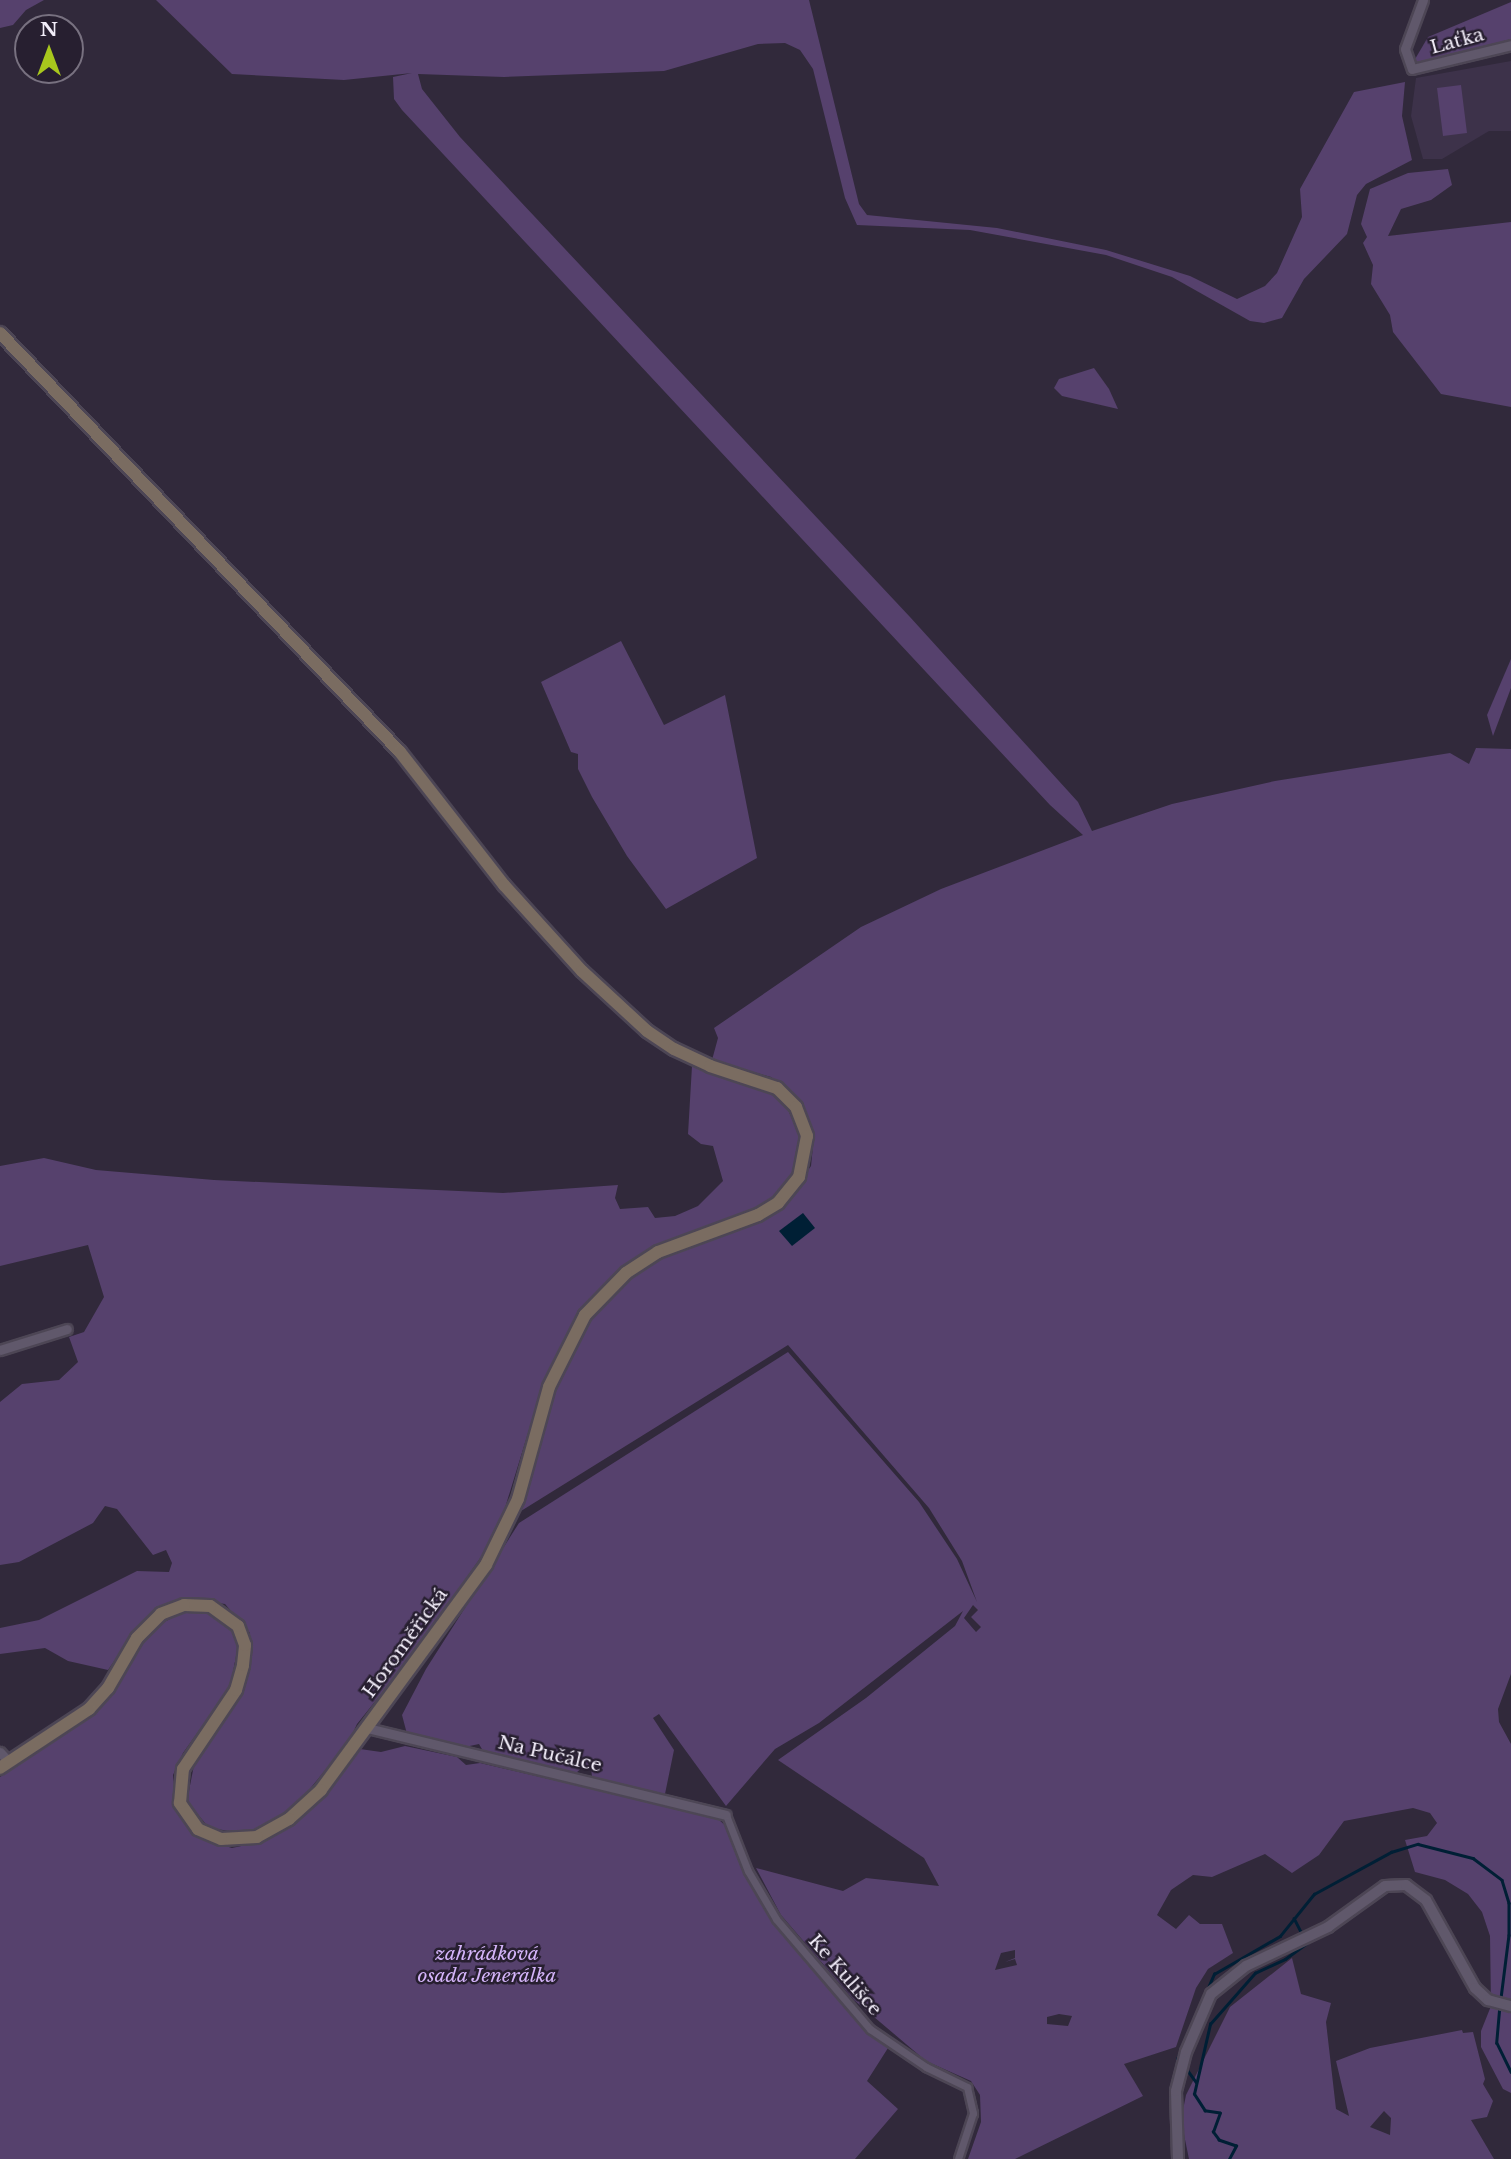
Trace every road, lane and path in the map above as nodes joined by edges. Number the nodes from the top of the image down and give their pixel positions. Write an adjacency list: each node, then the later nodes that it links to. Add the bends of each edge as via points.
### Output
1 (1423, 0): 2 (street, Laťka, via 1405,49 1412,69)
2 (1511, 46)
3 (0, 333): 6 (main road, Horoměřická, via 400,752 504,885 582,971 647,1031 674,1049 710,1066 769,1083 790,1099 807,1136 799,1177 778,1203 647,1259 585,1315 550,1387 503,1537)
4 (67, 1329): 5 (street)
5 (0, 1350)
6 (367, 1728): 7 (main road, Horoměřická, via 321,1790 289,1819 245,1840 205,1834 183,1809 180,1777 189,1756 236,1690 245,1645 239,1626 221,1610 184,1605 151,1622 89,1709); 8 (street, Na Pučálce)
7 (3, 1760)
8 (726, 1815): 10 (street, Ke Kulišce, via 748,1871 776,1919 870,2029 926,2067 967,2087 973,2113)
9 (1511, 2006): 11 (street, via 1475,1988 1426,1900 1406,1885 1393,1884 1376,1891 1306,1939 1246,1966 1211,1994 1186,2052 1177,2091)
10 (958, 2159)
11 (1178, 2159)

